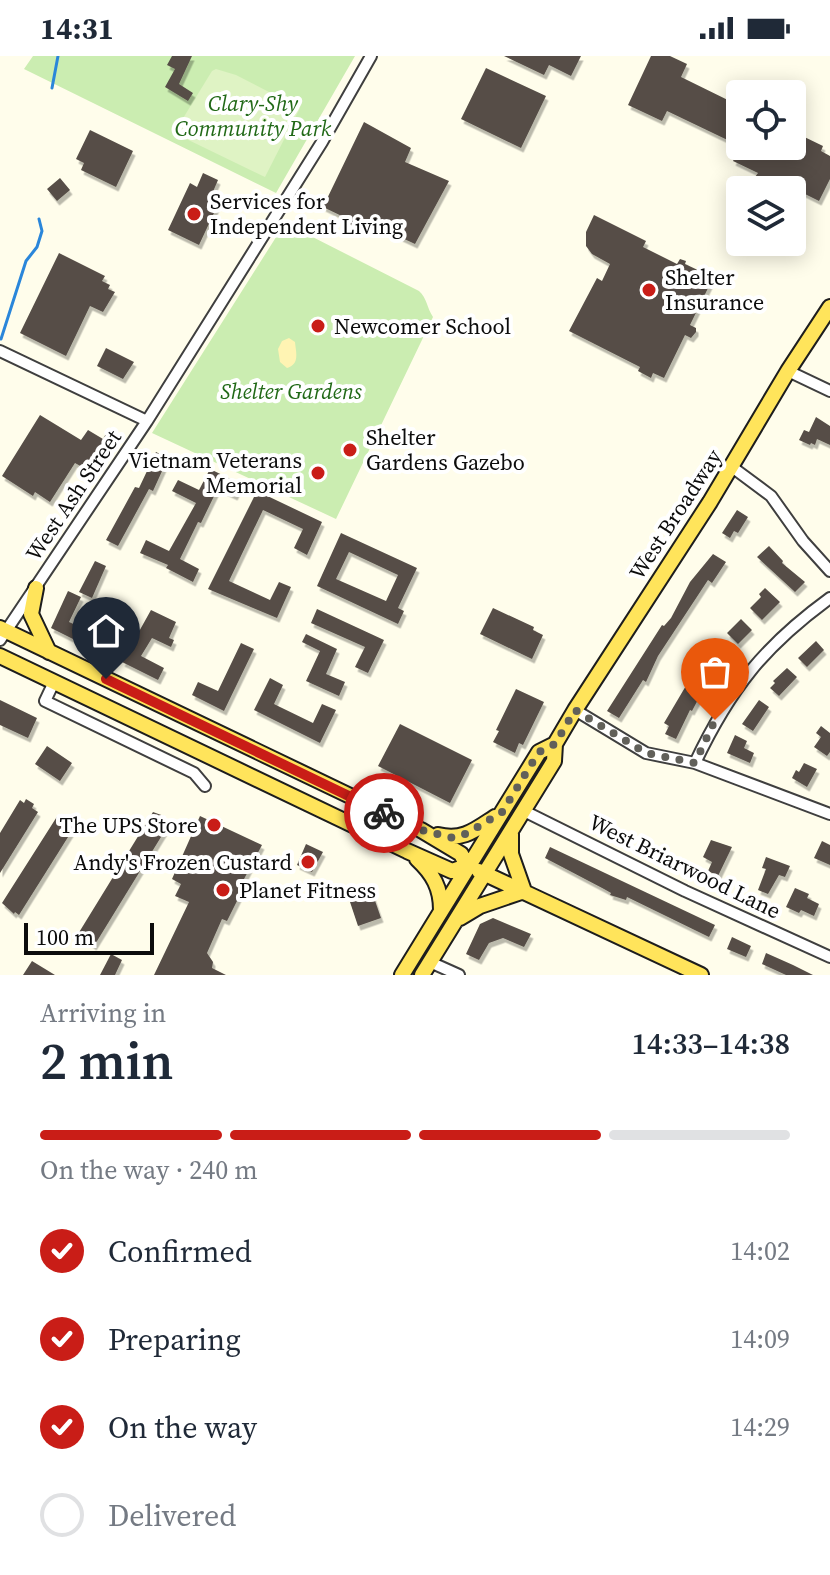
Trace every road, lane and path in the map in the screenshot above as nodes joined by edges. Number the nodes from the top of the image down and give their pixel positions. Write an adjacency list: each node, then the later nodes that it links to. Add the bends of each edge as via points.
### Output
1 (371, 56): 6 (street, West Ash Street)
2 (830, 307): 4 (main road, West Broadway)
3 (0, 351): 6 (street)
4 (788, 371): 5 (street); 7 (main road, West Broadway)
5 (830, 391)
6 (147, 421): 9 (street, West Ash Street)
7 (732, 467): 8 (street, via 771,496); 15 (main road, West Broadway)
8 (830, 571)
9 (36, 588): 11 (street, West Ash Street); 12 (main road, via 31,614)
10 (830, 598): 17 (street, via 762,656 715,720)
11 (2, 633): 12 (main road); 13 (street, West Ash Street)
12 (49, 652): 22 (main road)
13 (0, 656): 14 (main road)
14 (54, 682): 18 (street, via 45,701 194,773); 24 (main road)
15 (575, 710): 16 (main road, West Broadway); 17 (street, via 646,753)
16 (555, 744): 20 (main road, West Broadway, via 554,761); 21 (main road, West Broadway, via 539,752)
17 (695, 763): 19 (street)
18 (205, 786)
19 (829, 810)
20 (524, 811): 23 (main road, West Broadway); 30 (street, West Briarwood Lane)
21 (502, 812): 22 (main road, via 453,838); 25 (main road, West Broadway)
22 (421, 830): 25 (main road, via 461,854)
23 (511, 831): 26 (main road, West Broadway); 27 (main road, via 511,854)
24 (407, 851): 25 (main road, via 452,871); 28 (main road, via 437,883)
25 (467, 866): 26 (main road); 28 (main road, West Broadway)
26 (485, 873): 27 (main road); 29 (main road, West Broadway)
27 (524, 891): 29 (main road, via 480,906); 34 (main road)
28 (441, 910): 32 (main road, West Broadway)
29 (454, 923): 31 (main road, West Broadway)
30 (830, 957)
31 (426, 968): 33 (street)
32 (402, 975)
33 (459, 975)
34 (701, 975)

